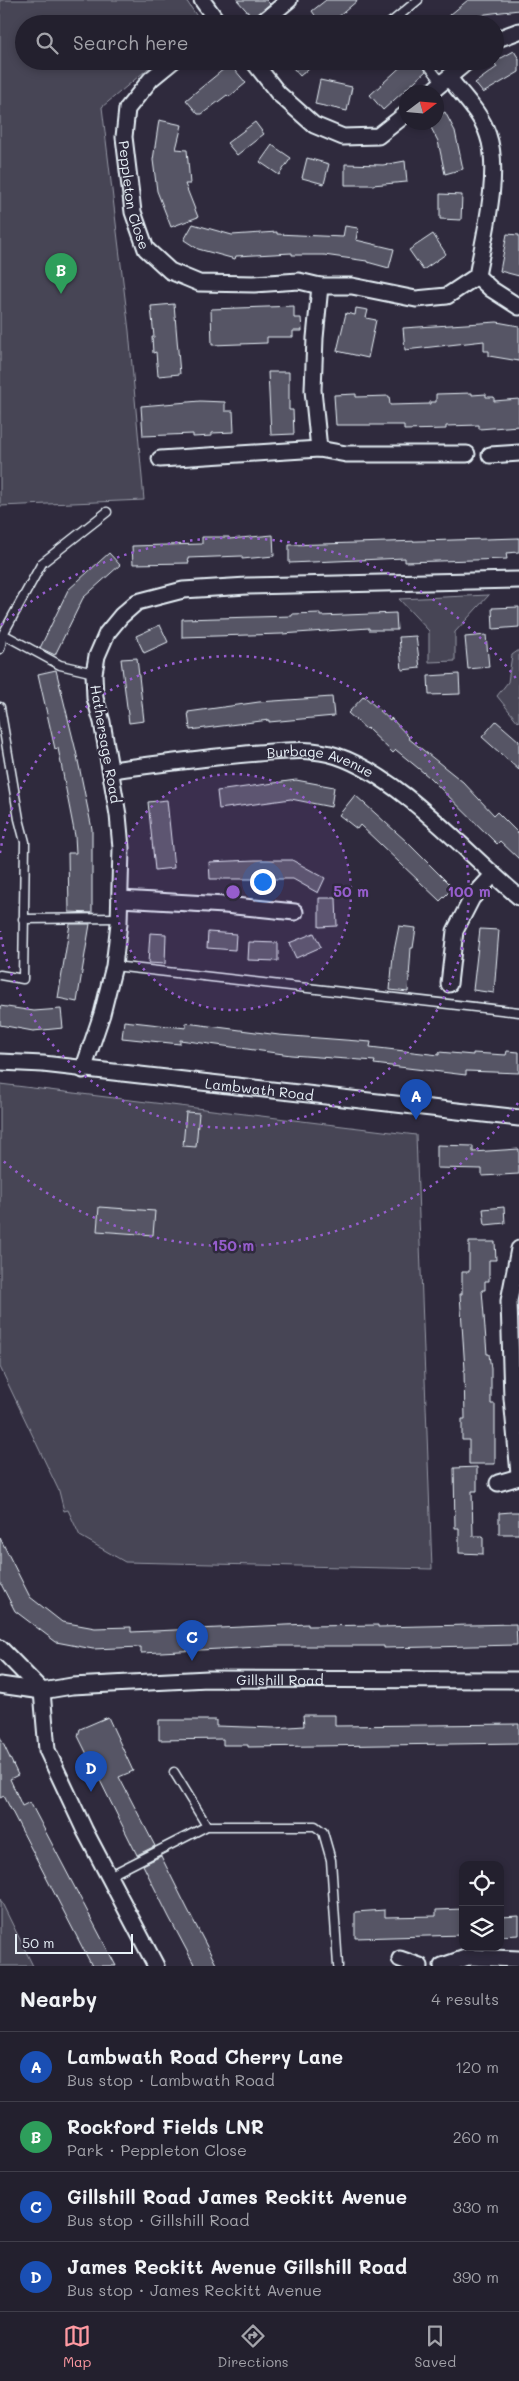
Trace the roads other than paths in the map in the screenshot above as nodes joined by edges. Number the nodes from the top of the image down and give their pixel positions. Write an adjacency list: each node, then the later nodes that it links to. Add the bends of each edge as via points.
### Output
1 (202, 0): 4 (street)
2 (289, 0): 5 (street)
3 (418, 0): 6 (lane)
4 (212, 15)
5 (271, 15)
6 (401, 15)
7 (519, 31): 8 (street)
8 (504, 37)
9 (162, 70): 16 (street, Peppleton Close, via 127,109 124,137 133,212 146,249 170,271 199,283 299,281)
10 (260, 70): 14 (street, via 278,93 314,125 343,137 378,136)
11 (431, 70): 13 (lane)
12 (457, 70): 13 (street)
13 (441, 84): 15 (street, via 479,117 488,135 493,174)
14 (399, 120)
15 (477, 276): 16 (street, Peppleton Close, via 447,296 416,299 352,286); 17 (street)
16 (320, 286): 18 (street, via 313,390)
17 (519, 307)
18 (318, 450): 20 (street, via 346,454); 22 (street)
19 (519, 453): 21 (street)
20 (467, 454)
21 (490, 455)
22 (160, 459)
23 (107, 512): 25 (lane, via 42,563)
24 (519, 580): 27 (street, Hathersage Road, via 208,587 158,595 137,602 106,633)
25 (3, 634): 26 (lane); 27 (lane, via 60,665)
26 (0, 649)
27 (94, 674): 29 (street, Hathersage Road, via 95,698)
28 (0, 707): 34 (lane, via 25,842)
29 (111, 770): 30 (street, Burbage Avenue, via 299,750 336,756 364,768 415,804); 32 (street, Hathersage Road, via 121,848)
30 (493, 875): 31 (street, Burbage Avenue); 38 (street, via 472,898 455,931)
31 (519, 897)
32 (120, 899): 33 (street); 35 (street, Hathersage Road)
33 (295, 912)
34 (23, 918): 35 (lane); 37 (lane, via 23,979)
35 (119, 918): 36 (street, Hathersage Road)
36 (114, 966): 39 (lane); 41 (street, Hathersage Road)
37 (0, 975)
38 (449, 984)
39 (519, 1012)
40 (0, 1062): 41 (street, Lambwath Road)
41 (83, 1070): 42 (street, Lambwath Road)
42 (519, 1118)
43 (519, 1248): 44 (street)
44 (514, 1302): 45 (street, via 512,1398)
45 (519, 1476): 46 (street)
46 (498, 1484)
47 (0, 1648): 50 (street)
48 (519, 1680): 50 (street, Gillshill Road, via 208,1679 72,1686)
49 (0, 1685): 50 (street, Gillshill Road)
50 (42, 1691): 53 (street, via 47,1750)
51 (174, 1772): 52 (lane)
52 (207, 1826): 53 (lane); 57 (lane, via 315,1826 323,1832 331,1860)
53 (109, 1876): 56 (street)
54 (400, 1959): 58 (street)
55 (519, 1959): 59 (street, via 468,1956)
56 (156, 1966)
57 (338, 1966)
58 (420, 1966)
59 (442, 1966)

